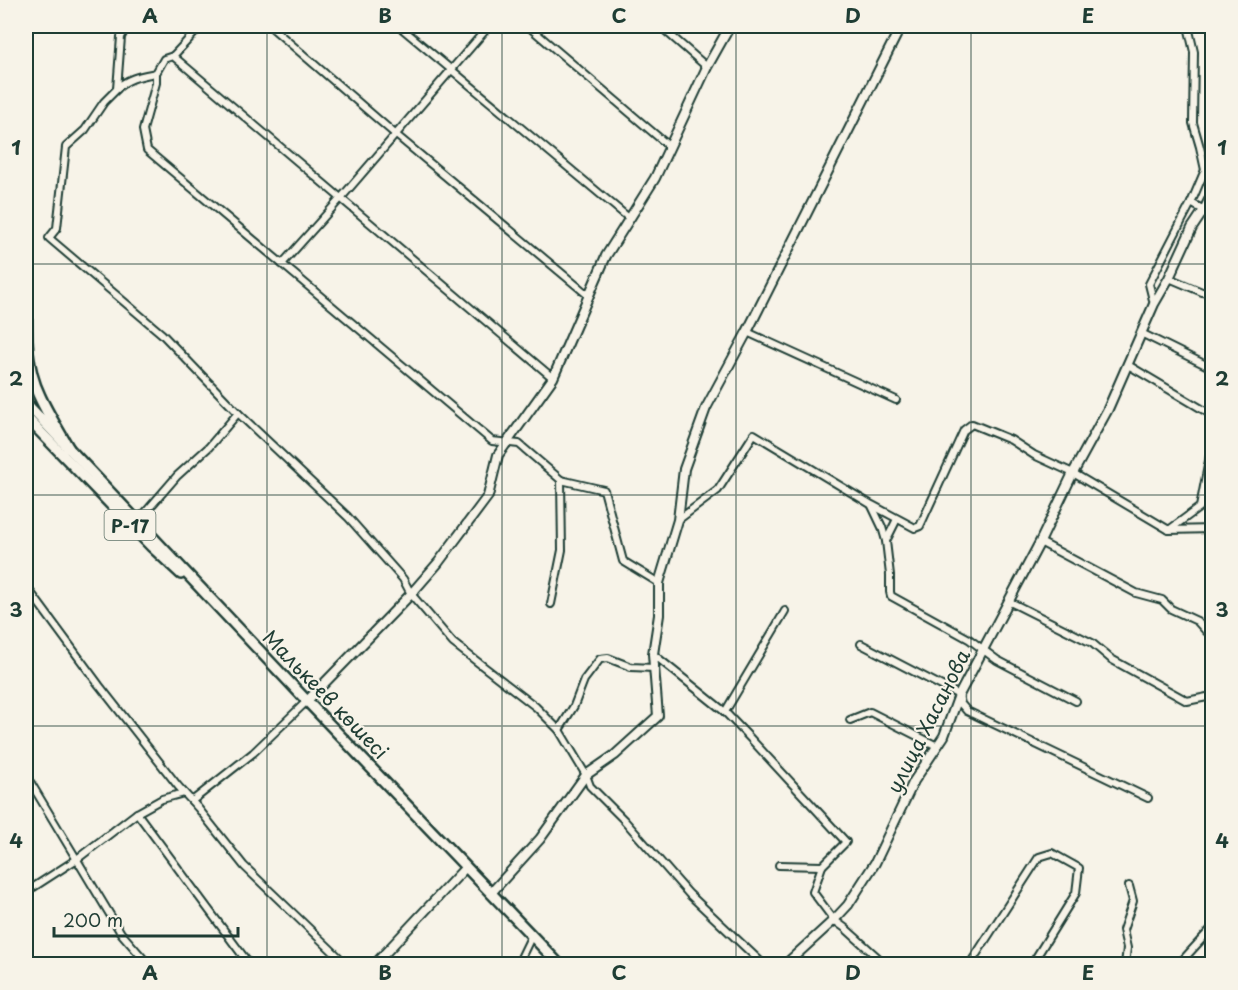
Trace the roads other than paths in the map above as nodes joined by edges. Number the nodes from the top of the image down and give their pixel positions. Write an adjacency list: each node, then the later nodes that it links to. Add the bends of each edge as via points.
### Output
1 (127, 26): 15 (street, via 122,37)
2 (201, 26): 11 (street)
3 (270, 26): 16 (street)
4 (399, 26): 13 (street)
5 (489, 26): 13 (street)
6 (528, 26): 17 (street)
7 (660, 26): 12 (street)
8 (730, 26): 12 (street)
9 (901, 26): 31 (street)
10 (1188, 26): 18 (street, via 1194,52 1193,123)
11 (173, 56): 14 (street, via 164,59); 21 (street)
12 (707, 68): 17 (street)
13 (452, 71): 16 (street); 24 (street)
14 (156, 74): 15 (street, via 123,82); 25 (street, via 143,130 147,150)
15 (117, 89): 38 (street, via 85,130 66,147 57,228 49,238 162,334)
16 (395, 134): 21 (street); 29 (street)
17 (670, 147): 24 (street)
18 (1205, 170): 19 (street); 22 (street)
19 (1212, 173)
20 (1212, 194): 23 (street, улица Хасанова)
21 (341, 198): 25 (street); 35 (street)
22 (1191, 203): 23 (street); 30 (street, via 1149,285)
23 (1204, 210): 26 (street, улица Хасанова)
24 (630, 219): 29 (street, via 606,256)
25 (282, 264): 42 (street)
26 (1169, 278): 27 (street); 30 (street, улица Хасанова)
27 (1212, 293)
28 (26, 295): 46 (highway, via 31,369 38,394)
29 (589, 296): 35 (street)
30 (1154, 304): 32 (street, улица Хасанова)
31 (747, 332): 36 (street); 52 (street, via 706,408 691,448 684,469)
32 (1142, 333): 33 (street, улица Хасанова); 34 (street)
33 (1128, 365): 39 (street); 48 (street, улица Хасанова)
34 (1212, 368)
35 (553, 378): 41 (street)
36 (896, 400)
37 (26, 403): 46 (main road, Малькеев көшесі)
38 (238, 413): 53 (street); 60 (street, via 348,517)
39 (1212, 415)
40 (26, 417): 64 (main road, P-17, via 152,547)
41 (516, 429): 43 (street); 44 (street)
42 (492, 441): 43 (street); 47 (street)
43 (506, 442): 44 (street); 47 (street)
44 (519, 444): 49 (street)
45 (1212, 445): 55 (street, via 1200,507)
46 (68, 448): 53 (main road, Малькеев көшесі)
47 (498, 455): 60 (street, via 488,496)
48 (1073, 473): 51 (street, via 972,424 964,430 920,526 915,528); 55 (street); 57 (street, улица Хасанова)
49 (561, 480): 58 (street, via 604,490 623,561); 62 (street, via 562,550)
50 (872, 505): 51 (street); 52 (street, via 754,434 718,490); 56 (street)
51 (897, 519): 56 (street)
52 (678, 520): 58 (street)
53 (138, 521): 64 (main road, Малькеев көшесі)
54 (1212, 529): 55 (street)
55 (1169, 530)
56 (886, 542): 67 (street, via 891,596)
57 (1040, 542): 61 (street, улица Хасанова); 65 (street, via 1136,593 1162,600)
58 (659, 583): 68 (street)
59 (26, 586): 80 (street)
60 (411, 594): 72 (street); 76 (street, via 453,643 536,707)
61 (1008, 601): 67 (street, улица Хасанова); 71 (street, via 1092,643 1111,659 1187,701)
62 (551, 604)
63 (785, 610): 74 (street)
64 (239, 628): 72 (main road, Малькеев көшесі)
65 (1212, 635)
66 (861, 644): 70 (street)
67 (984, 649): 70 (street, улица Хасанова); 73 (street, via 997,660)
68 (653, 654): 69 (street); 74 (street)
69 (654, 668): 76 (street, via 631,668 608,658 600,659 584,680); 79 (street, via 658,716)
70 (959, 695): 77 (street, улица Хасанова); 81 (street, via 967,711)
71 (1212, 696)
72 (307, 701): 82 (street, via 253,753); 87 (main road, Малькеев көшесі)
73 (1076, 701)
74 (725, 712): 86 (street, via 846,842)
75 (850, 720): 77 (street, via 870,712)
76 (559, 730): 79 (street)
77 (937, 746): 91 (street, улица Хасанова, via 914,781 875,862)
78 (26, 775): 84 (street)
79 (586, 775): 90 (street, via 540,839); 100 (street, via 590,786 689,894)
80 (184, 793): 82 (street); 83 (street, via 162,799)
81 (1148, 798)
82 (192, 801): 96 (street, via 244,866)
83 (137, 813): 84 (street); 95 (street)
84 (77, 859): 89 (street); 94 (street, via 121,933)
85 (779, 865): 86 (street)
86 (822, 866): 91 (street, via 813,892)
87 (466, 867): 90 (main road, Малькеев көшесі); 97 (street)
88 (1129, 886): 105 (street, via 1133,901 1123,930)
89 (26, 892)
90 (491, 892): 93 (main road, Малькеев көшесі)
91 (834, 920): 101 (street, улица Хасанова); 102 (street)
92 (1212, 928): 106 (street)
93 (532, 935): 98 (street); 99 (main road, Малькеев көшесі)
94 (148, 964)
95 (249, 964)
96 (346, 964)
97 (375, 964)
98 (518, 964)
99 (559, 964)
100 (762, 964)
101 (786, 964)
102 (885, 964)
103 (970, 964): 104 (street, via 1039,857 1052,853 1079,868 1076,893)
104 (1032, 964)
105 (1125, 964)
106 (1179, 964)

